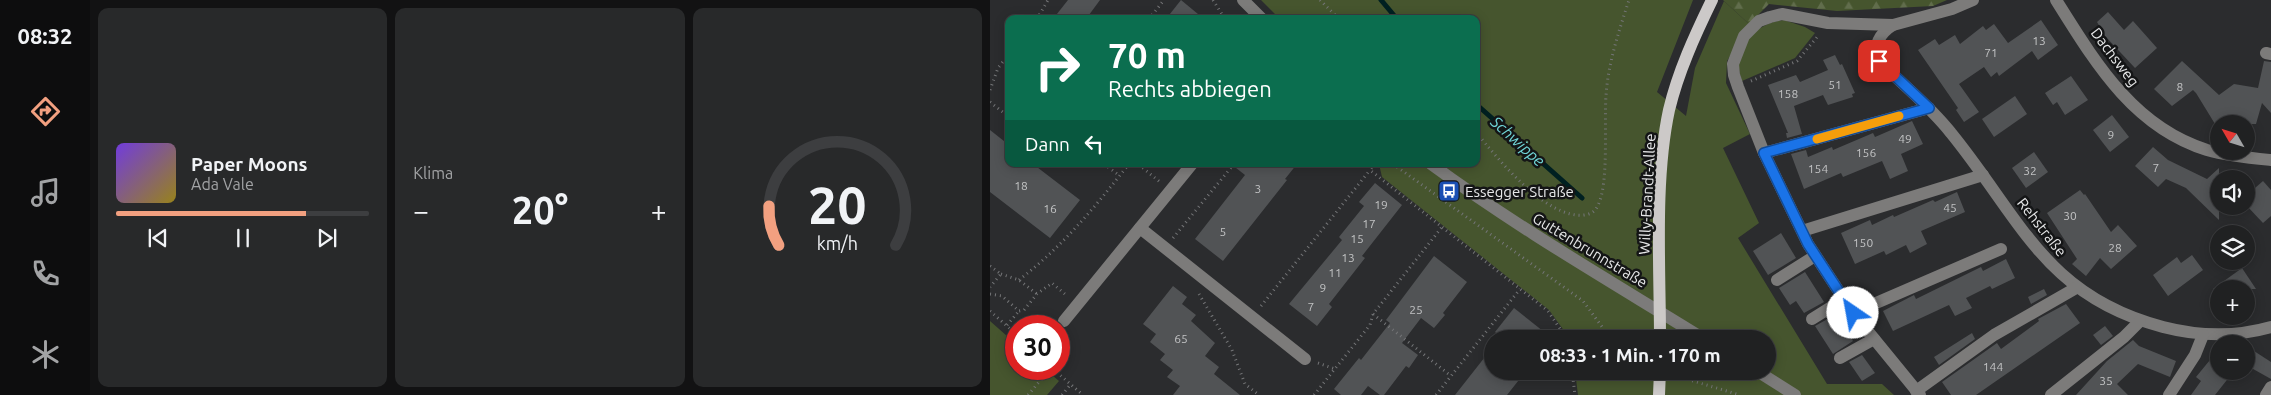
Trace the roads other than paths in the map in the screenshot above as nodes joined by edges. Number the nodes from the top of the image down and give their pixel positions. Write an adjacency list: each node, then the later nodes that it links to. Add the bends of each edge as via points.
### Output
1 (1243, 0): 5 (street)
2 (1712, 0): 20 (main road, Willy-Brandt-Allee, via 1682,70 1663,146)
3 (1973, 0): 6 (street)
4 (2056, 0): 9 (street, Dachsweg, via 2116,90 2159,127 2209,151)
5 (1258, 15)
6 (1892, 25): 7 (street, Rehstraße, via 1880,36 1876,54 1879,61); 8 (street, via 1828,23 1782,14 1760,21 1744,36 1733,64 1736,81)
7 (1929, 108): 8 (street); 12 (street, Rehstraße)
8 (1764, 153): 14 (street)
9 (2271, 160)
10 (1190, 167): 13 (street)
11 (1435, 167): 20 (street, Guttenbrunnstraße, via 1491,208)
12 (1983, 175): 14 (street); 18 (street, Rehstraße, via 2049,264)
13 (1140, 228): 22 (street); 30 (street)
14 (1802, 231): 16 (street)
15 (2001, 249): 21 (street)
16 (1816, 256): 17 (street); 19 (street)
17 (1777, 280)
18 (2076, 288): 24 (street, Rehstraße, via 2114,311); 35 (street, via 1994,335)
19 (1844, 298): 21 (street); 23 (street)
20 (1660, 311): 26 (main road, Willy-Brandt-Allee); 27 (street, Guttenbrunnstraße)
21 (1853, 313): 29 (street)
22 (1069, 315)
23 (1812, 319)
24 (2140, 321): 28 (street, Rehstraße); 38 (street)
25 (2271, 327): 28 (street, Rehstraße)
26 (1660, 330)
27 (1690, 330)
28 (2203, 335): 39 (street, via 2195,355)
29 (1874, 339): 31 (street); 35 (street)
30 (1305, 358)
31 (1840, 358)
32 (1660, 380): 36 (main road)
33 (1771, 380): 37 (street)
34 (2271, 387): 40 (street)
35 (1918, 393)
36 (1659, 395)
37 (1795, 395)
38 (2051, 395)
39 (2169, 395)
40 (2266, 395)

